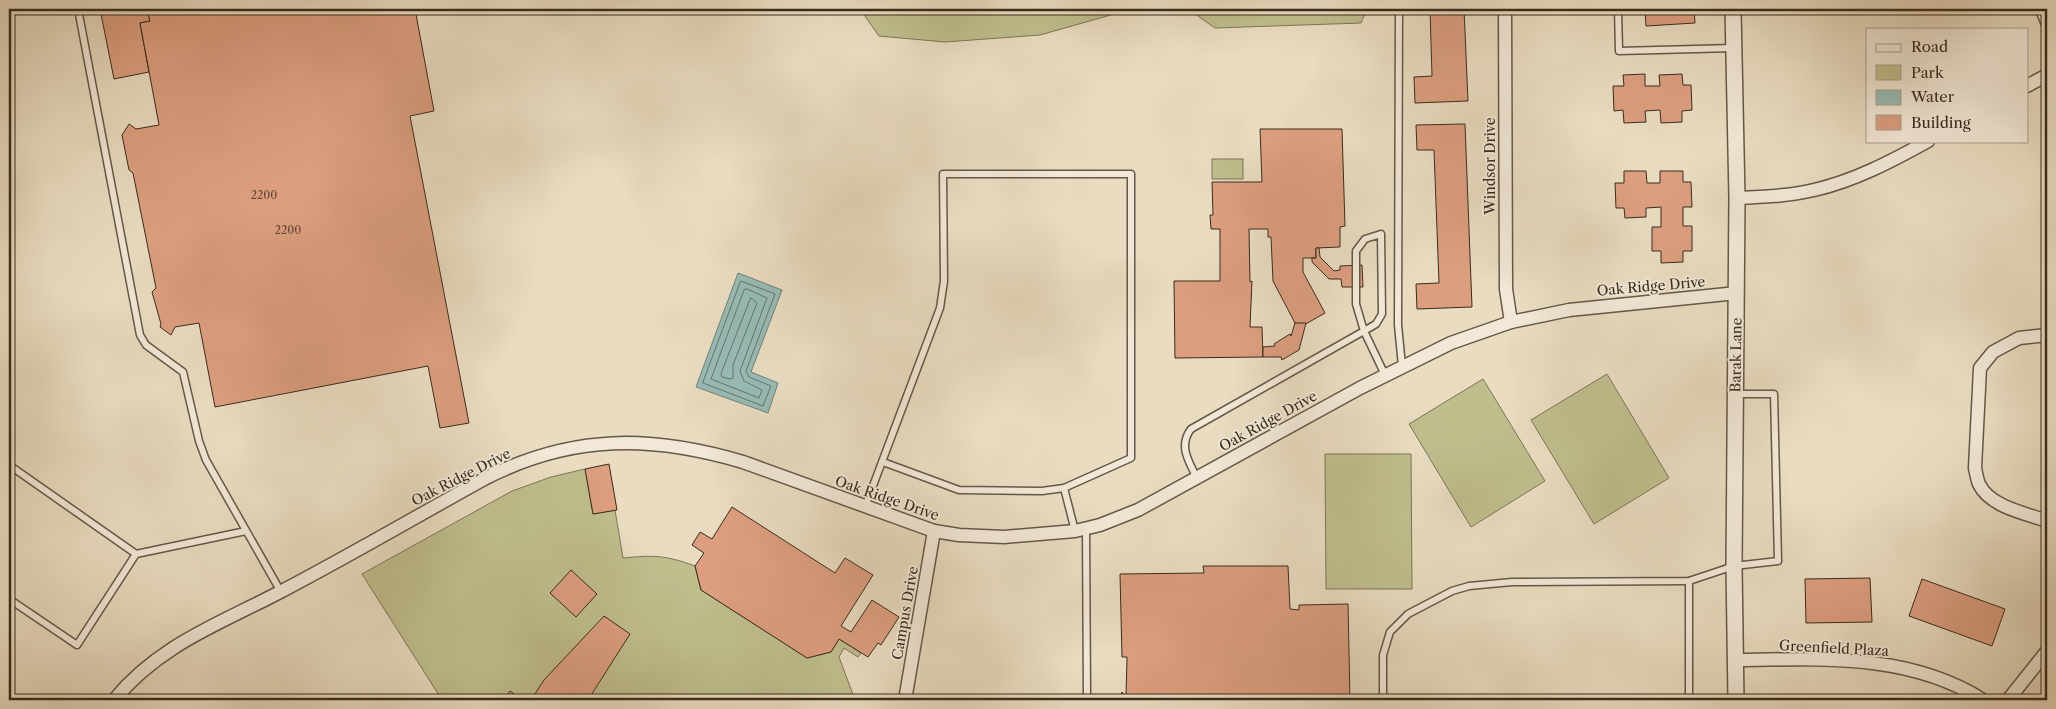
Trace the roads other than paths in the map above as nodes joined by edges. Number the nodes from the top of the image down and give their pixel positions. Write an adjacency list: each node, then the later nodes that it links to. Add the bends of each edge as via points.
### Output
1 (78, 9): 27 (lane, via 140,335 146,345 183,372 202,450)
2 (1399, 9): 17 (lane, via 1398,325)
3 (1504, 9): 14 (street, Windsor Drive, via 1506,289)
4 (1618, 9): 8 (lane, via 1619,51)
5 (1733, 9): 8 (street, Barak Lane)
6 (2042, 9): 7 (street)
7 (2047, 22)
8 (1734, 48): 12 (street, Barak Lane)
9 (2047, 75): 10 (street)
10 (2028, 85)
11 (1926, 142): 12 (street, via 1893,160 1814,190 1782,196)
12 (1737, 198): 13 (street, Barak Lane)
13 (1737, 293): 14 (street, Oak Ridge Drive, via 1607,304); 19 (street, Barak Lane)
14 (1511, 322): 17 (street, Oak Ridge Drive, via 1451,343)
15 (1364, 331): 15 (lane, via 1356,310 1356,251 1365,239 1381,234 1382,314 1376,324); 18 (lane); 22 (lane, via 1191,429 1186,436 1184,451)
16 (2047, 335): 25 (street, via 2019,338 1993,352 1980,368 1975,468 1979,484 1989,496)
17 (1402, 366): 18 (street, Oak Ridge Drive)
18 (1384, 375): 22 (street, Oak Ridge Drive)
19 (1736, 394): 30 (street, Barak Lane); 30 (lane, via 1774,394 1778,561)
20 (883, 462): 23 (lane, via 958,490 1042,491); 23 (lane, via 943,296 943,174 1131,174 1131,458); 24 (lane)
21 (9, 465): 29 (lane)
22 (1196, 478): 26 (street, Oak Ridge Drive, via 1138,510)
23 (1064, 488): 26 (lane)
24 (865, 507): 28 (street, Oak Ridge Drive); 32 (street, Oak Ridge Drive, via 712,452 640,442 590,445 547,454 507,468)
25 (2047, 521)
26 (1080, 530): 28 (street, Oak Ridge Drive, via 1004,536); 38 (lane)
27 (246, 531): 29 (lane); 32 (lane)
28 (934, 531): 37 (street, Campus Drive)
29 (136, 554): 33 (lane, via 77,645)
30 (1734, 566): 31 (lane); 35 (street, Barak Lane)
31 (1689, 581): 39 (lane, via 1512,582 1452,591 1408,614 1390,632 1383,655); 40 (lane)
32 (281, 592): 36 (street, Oak Ridge Drive, via 166,651 136,674)
33 (9, 599)
34 (2047, 651): 43 (street)
35 (1736, 660): 41 (street, Barak Lane); 42 (street, Greenfield Plaza, via 1822,659 1886,663 1930,674)
36 (114, 700)
37 (905, 700)
38 (1087, 700)
39 (1383, 700)
40 (1689, 700)
41 (1736, 700)
42 (1983, 700)
43 (2008, 700)

